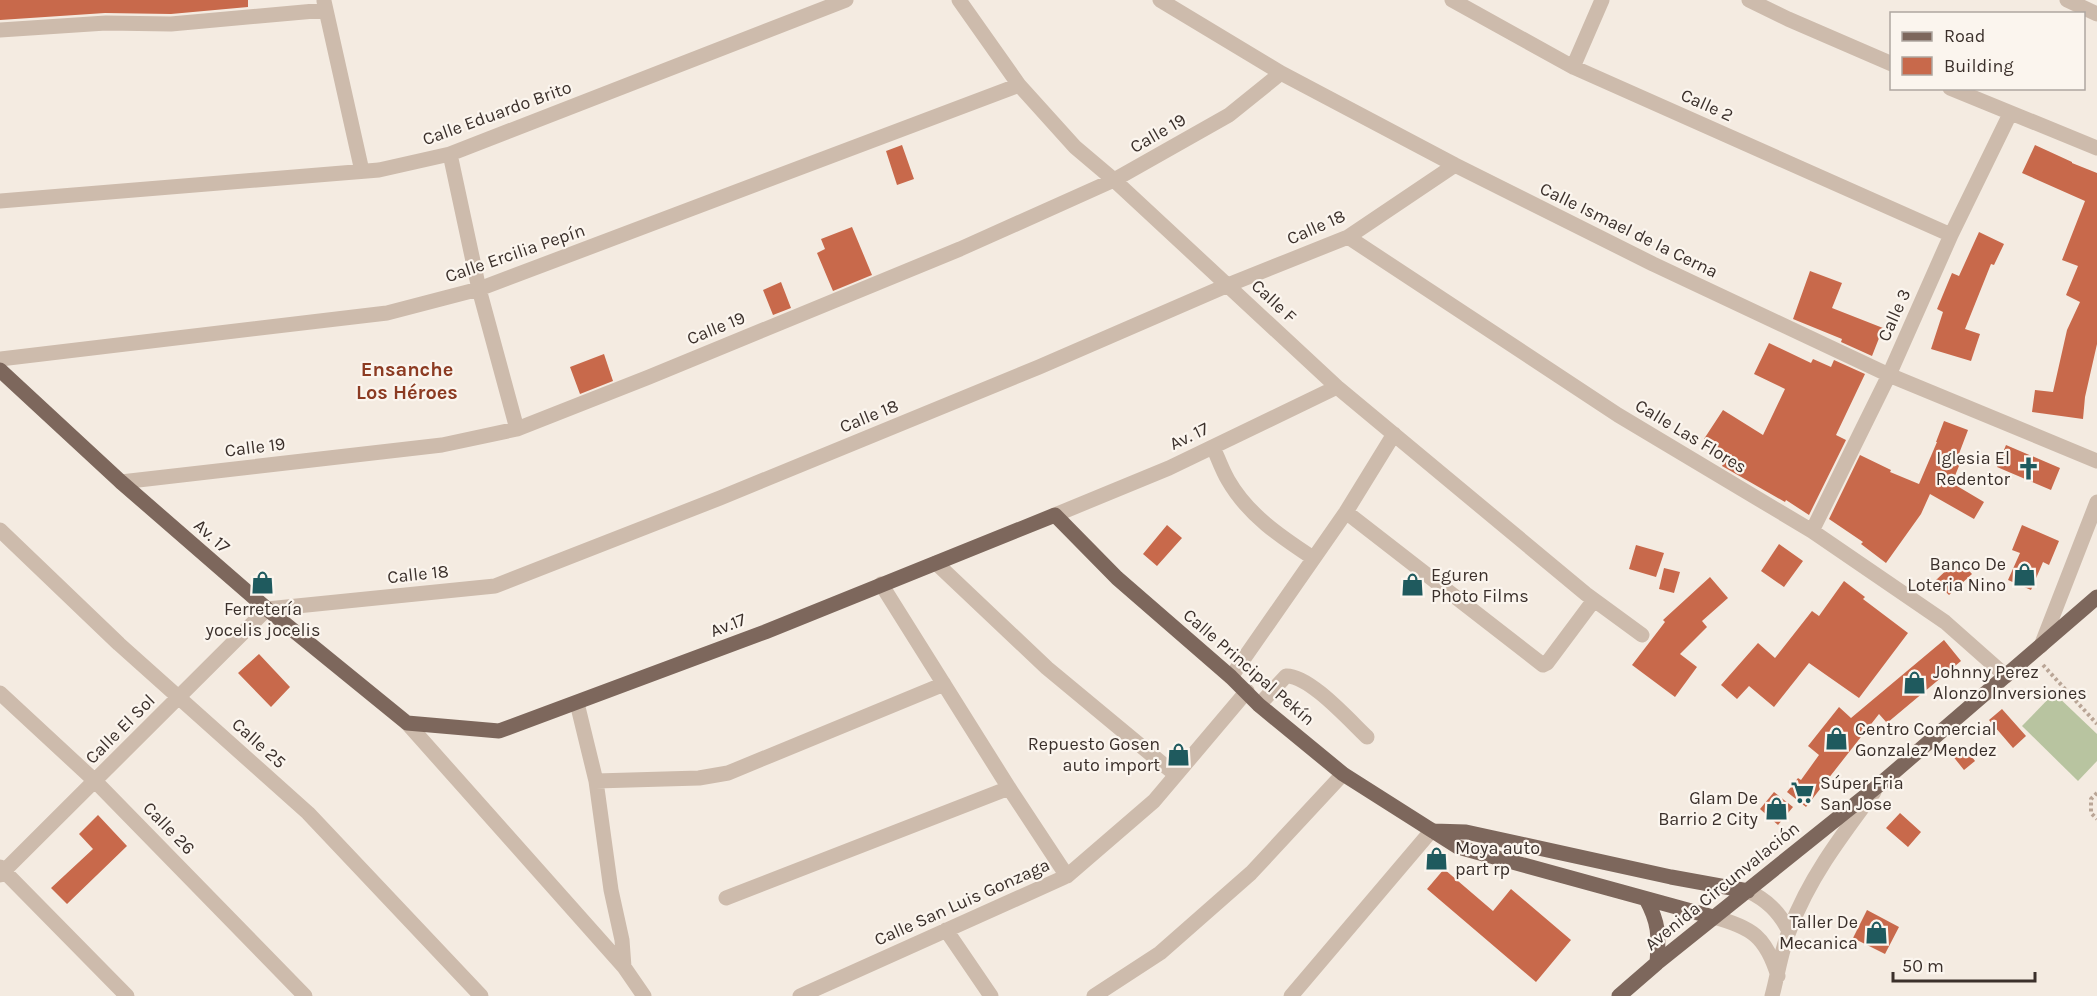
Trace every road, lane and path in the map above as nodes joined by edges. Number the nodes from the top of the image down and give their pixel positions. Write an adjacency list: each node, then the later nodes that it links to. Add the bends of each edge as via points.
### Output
1 (846, 0): 19 (street, Calle Eduardo Brito)
2 (959, 0): 15 (street, Calle F)
3 (1160, 0): 14 (street, Calle Ismael de la Cerna)
4 (1452, 0): 13 (street, Calle 2)
5 (1602, 0): 13 (street)
6 (1749, 0): 9 (street)
7 (2067, 0): 10 (street)
8 (325, 5): 11 (street, via 171,24 106,23); 21 (street)
9 (1776, 6): 12 (street)
10 (2097, 14)
11 (0, 30)
12 (1890, 63)
13 (1573, 67): 24 (street, Calle 2)
14 (1281, 73): 20 (street, Calle Ismael de la Cerna); 22 (street, Calle 19, via 1229,115)
15 (1019, 85): 22 (street, Calle F, via 1075,147); 27 (street, Calle Ercilia Pepín)
16 (1955, 90): 17 (street)
17 (2010, 114): 18 (street); 24 (street, Calle 3)
18 (2097, 148)
19 (450, 154): 21 (street, Calle Eduardo Brito); 27 (street)
20 (1455, 165): 25 (street, Calle 18); 30 (street, Calle Ismael de la Cerna)
21 (362, 171): 23 (street, Calle Eduardo Brito)
22 (1114, 180): 26 (street, Calle F); 32 (street, Calle 19, via 960,249)
23 (0, 201)
24 (1951, 235): 30 (street, Calle 3)
25 (1348, 237): 26 (street, Calle 18); 41 (street, Calle Las Flores, via 1618,415)
26 (1228, 285): 31 (street, Calle F); 47 (street, Calle 18, via 742,489 495,586)
27 (479, 289): 28 (street, Calle Ercilia Pepín, via 387,313); 32 (street)
28 (0, 359)
29 (0, 370): 36 (main road, Av. 17)
30 (1889, 375): 35 (street, Calle Ismael de la Cerna); 41 (street, Calle 3)
31 (1337, 387): 33 (street, Calle F); 34 (street, Av. 17)
32 (517, 429): 36 (street, Calle 19, via 442,445)
33 (1394, 434): 38 (street); 46 (street, Calle F)
34 (1213, 447): 39 (street, Av. 17); 42 (street, via 1242,500 1268,526)
35 (2097, 461)
36 (121, 482): 47 (main road, Av. 17)
37 (2097, 502): 49 (street)
38 (1346, 512): 42 (street); 46 (street, via 1543,665)
39 (1055, 515): 43 (main road, Av.17); 51 (main road, Calle Principal Pekín, via 1117,578)
40 (0, 530): 55 (street, Calle 25)
41 (1812, 531): 50 (street, Calle Las Flores, via 1946,622)
42 (1313, 558): 51 (street)
43 (936, 563): 44 (main road, Av.17); 62 (street, via 1047,668)
44 (881, 584): 52 (street); 56 (main road, Av.17)
45 (2097, 597): 49 (main road, Avenida Circunvalación)
46 (1594, 600): 48 (street, Calle F)
47 (267, 609): 55 (street, Calle El Sol); 58 (main road, Av. 17)
48 (1642, 634)
49 (2037, 650): 50 (main road, Avenida Circunvalación); 59 (path)
50 (2006, 676): 65 (main road, Avenida Circunvalación)
51 (1231, 677): 53 (main road, Calle Principal Pekín)
52 (944, 684): 64 (street, via 728,773 699,778); 66 (street)
53 (1247, 692): 57 (main road, Calle Principal Pekín); 62 (street, Calle San Luis Gonzaga)
54 (0, 693): 63 (street, Calle 26)
55 (179, 698): 63 (street, Calle El Sol); 83 (street, Calle 25, via 308,813)
56 (577, 703): 58 (main road, Av.17, via 499,731); 64 (street)
57 (1259, 705): 60 (street, via 1286,676 1294,676 1307,681); 61 (main road, Calle Principal Pekín)
58 (407, 723): 79 (street)
59 (2097, 724)
60 (1367, 737)
61 (1343, 774): 69 (main road, Calle Principal Pekín); 87 (street, via 1251,873 1160,953)
62 (1176, 775): 71 (street, Calle San Luis Gonzaga, via 1154,801)
63 (95, 781): 70 (street, Calle El Sol); 82 (street, Calle 26)
64 (596, 781): 79 (street)
65 (1879, 785): 72 (main road, Avenida Circunvalación); 77 (street, via 1838,839)
66 (1009, 788): 71 (street); 73 (street)
67 (2097, 793): 68 (path, via 2091,799 2091,813)
68 (2097, 819)
69 (1432, 831): 72 (main road, via 1466,832); 74 (main road, Calle Principal Pekín, via 1458,847); 88 (street)
70 (1, 871): 81 (street)
71 (1067, 876): 76 (street, Calle San Luis Gonzaga)
72 (1748, 891): 75 (main road, Avenida Circunvalación); 77 (street, via 1770,904)
73 (726, 898)
74 (1646, 899): 75 (main road, Calle Principal Pekín); 78 (main road, via 1656,918)
75 (1713, 917): 78 (main road, Avenida Circunvalación); 80 (street, via 1760,938)
76 (946, 930): 85 (street, Calle San Luis Gonzaga); 86 (street)
77 (1789, 931): 80 (street)
78 (1657, 963): 89 (main road, Avenida Circunvalación)
79 (624, 967): 84 (street)
80 (1778, 976): 90 (street)
81 (127, 996)
82 (305, 996)
83 (481, 996)
84 (644, 996)
85 (800, 996)
86 (991, 996)
87 (1094, 996)
88 (1291, 996)
89 (1619, 996)
90 (1772, 996)

